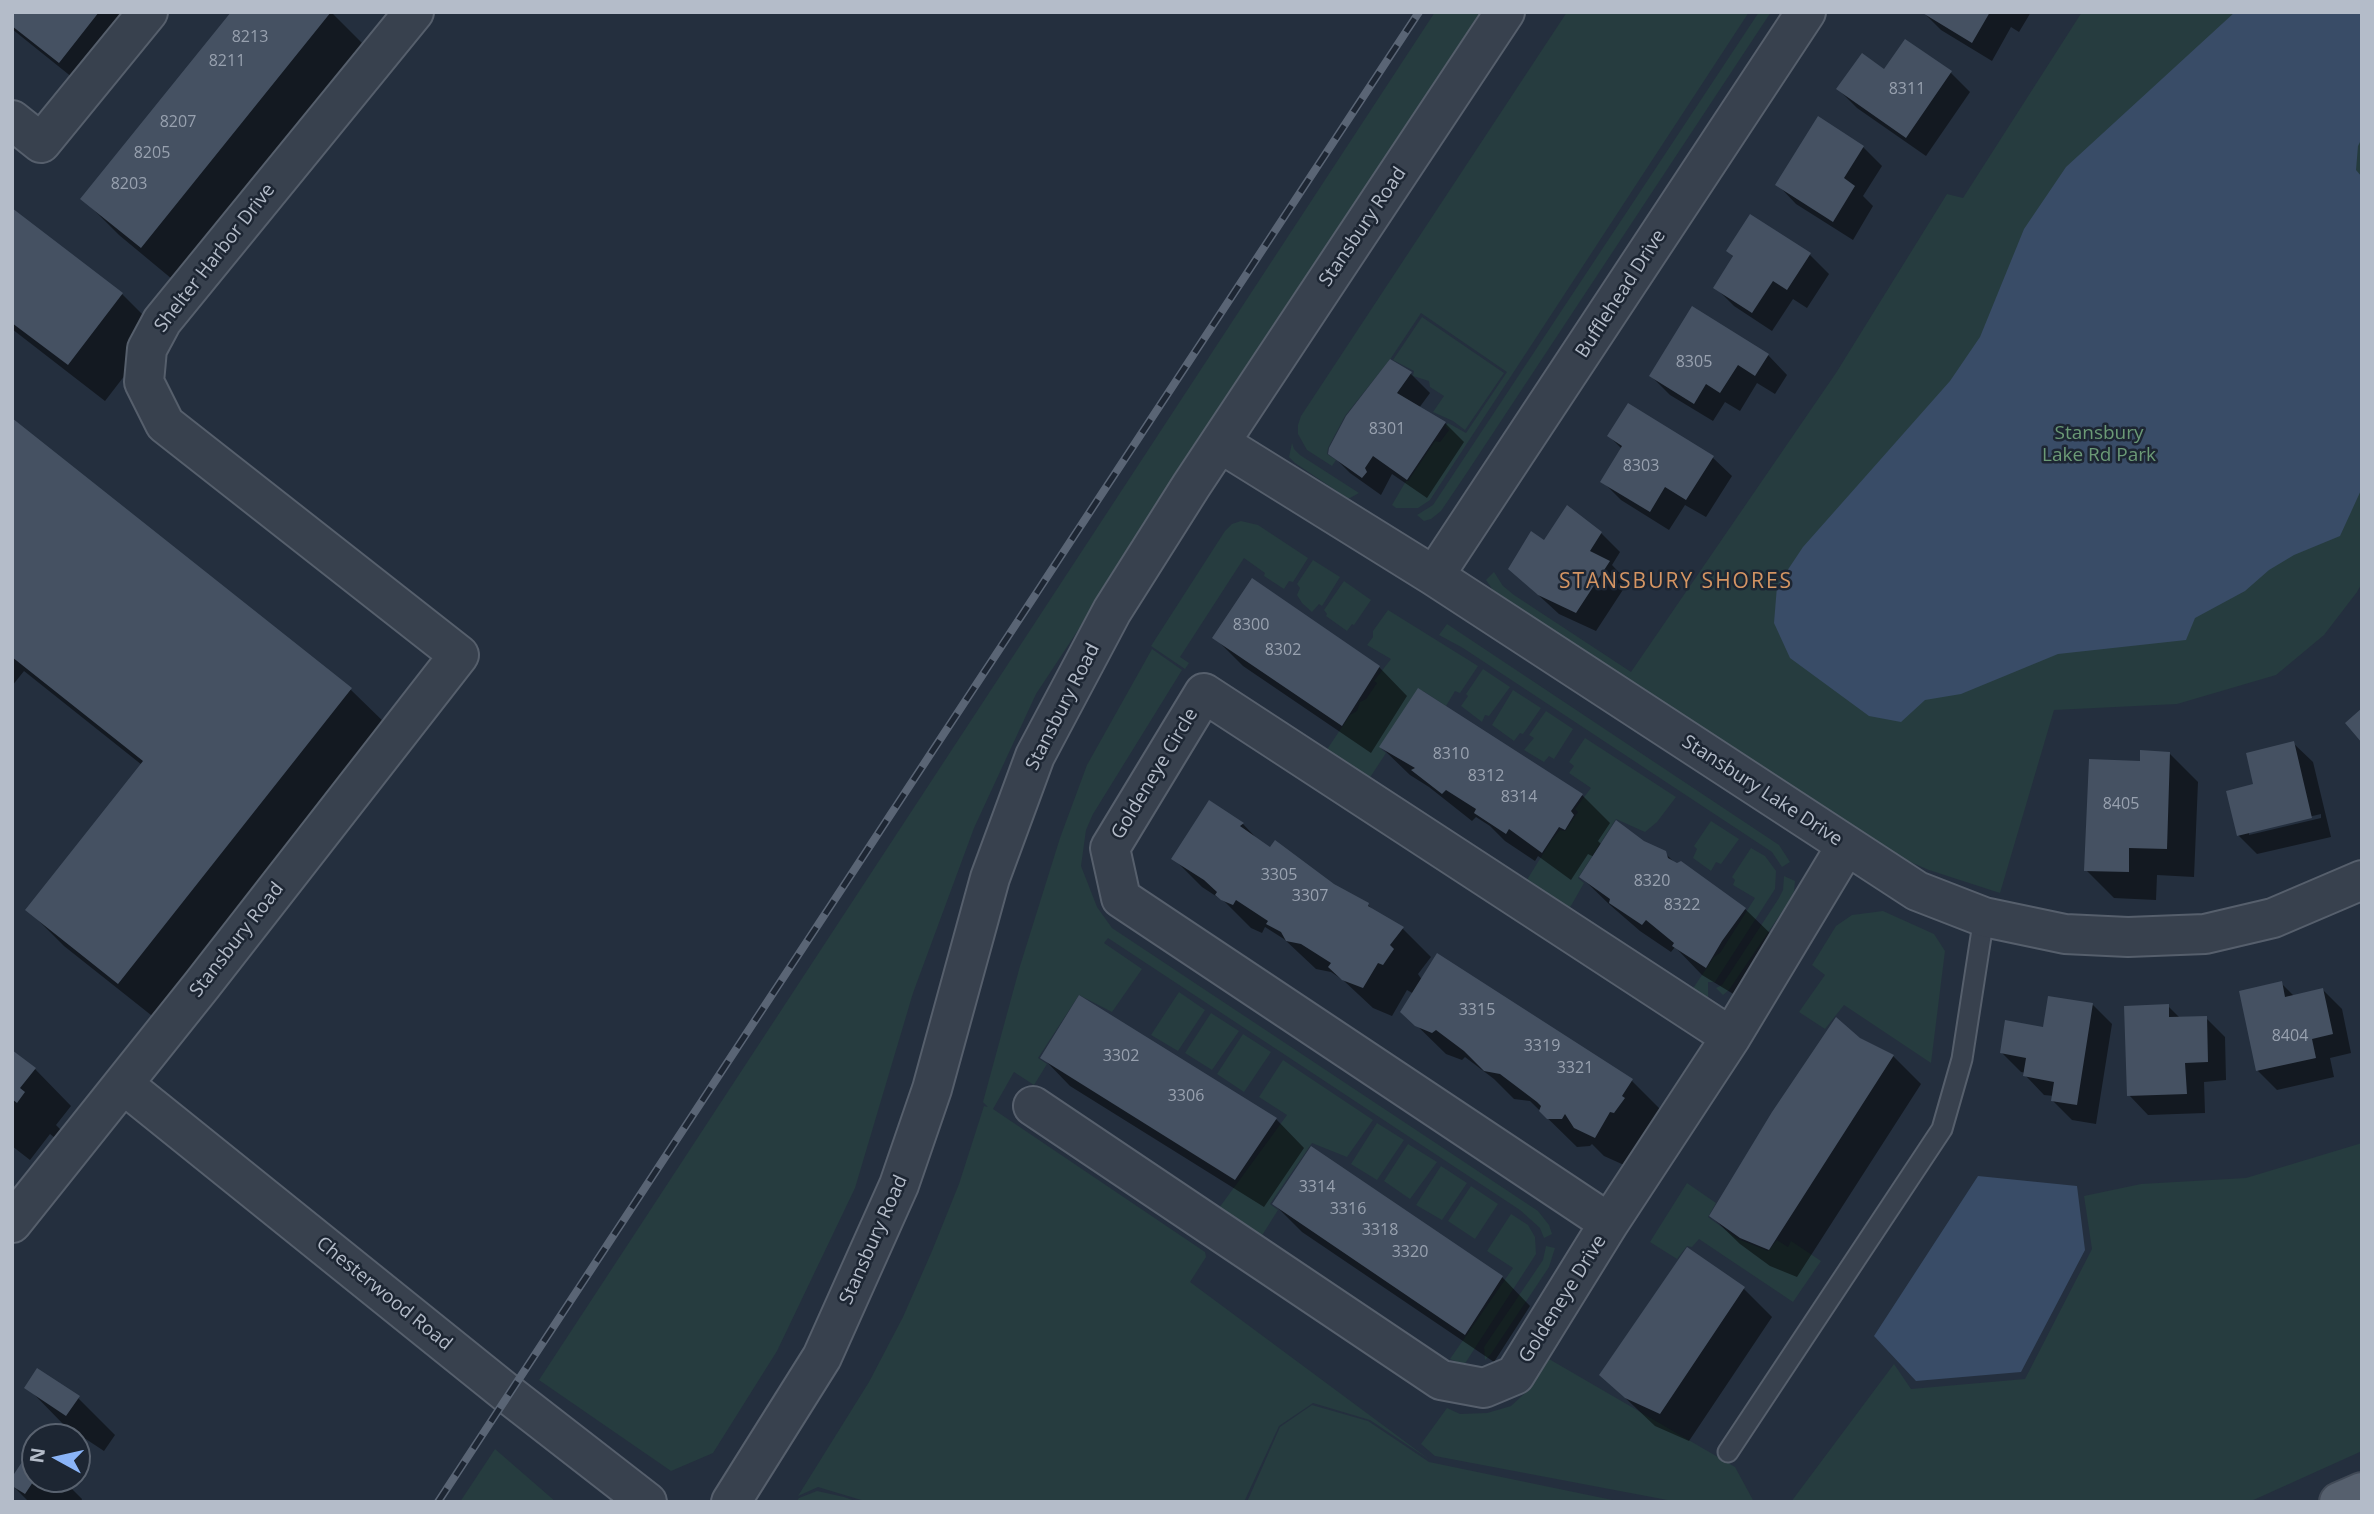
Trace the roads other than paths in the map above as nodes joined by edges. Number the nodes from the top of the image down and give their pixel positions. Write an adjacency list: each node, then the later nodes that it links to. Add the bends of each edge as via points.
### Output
1 (148, 12): 5 (street, via 41,143)
2 (414, 12): 8 (street, Shelter Harbor Drive, via 162,321 147,349 144,382 165,424)
3 (1505, 12): 6 (street, Stansbury Road)
4 (1806, 12): 7 (street, Bufflehead Drive)
5 (12, 120)
6 (1220, 443): 7 (street, Stansbury Lake Drive); 20 (street, Stansbury Road, via 1112,611 1035,756 990,878 932,1089 899,1185 822,1357)
7 (1434, 576): 9 (street, Stansbury Lake Drive)
8 (459, 655): 13 (street, Stansbury Road)
9 (1846, 846): 11 (street, Stansbury Lake Drive, via 1917,891); 12 (street, Goldeneye Drive)
10 (2362, 880): 11 (street, Stansbury Lake Drive, via 2273,918 2205,934 2065,934)
11 (1984, 917): 17 (lane, via 1962,1059 1942,1129)
12 (1731, 1037): 16 (street, Goldeneye Drive); 16 (street, Goldeneye Circle, via 1204,693 1110,848 1121,898)
13 (123, 1084): 15 (street, Stansbury Road); 19 (street, Chesterwood Road)
14 (1033, 1105): 16 (street, Goldeneye Drive, via 1441,1380 1458,1384 1484,1388 1515,1376)
15 (12, 1223)
16 (1609, 1223)
17 (1728, 1452)
18 (2362, 1492): 21 (main road)
19 (647, 1502)
20 (731, 1502)
21 (2339, 1502)

